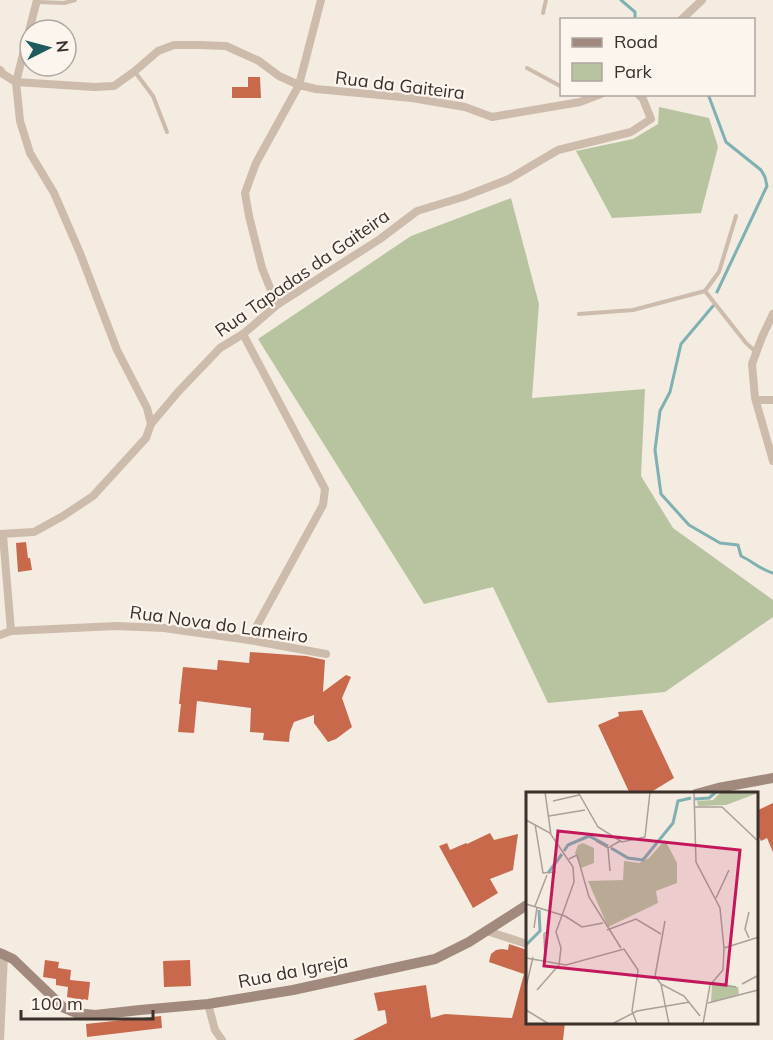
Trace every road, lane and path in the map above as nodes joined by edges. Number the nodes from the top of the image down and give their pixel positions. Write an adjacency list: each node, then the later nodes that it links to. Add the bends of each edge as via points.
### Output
1 (75, 0): 5 (lane)
2 (321, 0): 12 (street)
3 (546, 0): 6 (lane)
4 (702, 0): 7 (street)
5 (37, 1): 11 (street)
6 (543, 12)
7 (683, 18)
8 (527, 68): 13 (lane)
9 (0, 70): 11 (street)
10 (135, 71): 11 (street, Rua da Gaiteira, via 114,86); 12 (street, Rua da Gaiteira, via 158,51 174,45 226,46); 18 (lane, via 153,96)
11 (16, 82): 28 (street, via 20,122 30,153 54,193)
12 (299, 85): 17 (street, Rua da Gaiteira, via 412,98 465,107 492,117); 21 (street, via 256,163 245,193 262,268)
13 (560, 86)
14 (584, 96): 17 (lane)
15 (597, 96): 17 (street, Rua da Gaiteira)
16 (640, 96): 21 (street, Rua Tapadas da Gaiteira, via 651,119 631,132 558,150 509,179 417,211)
17 (590, 99)
18 (166, 132)
19 (736, 216): 20 (lane, via 719,272)
20 (705, 291): 22 (lane, via 633,310); 25 (lane)
21 (278, 305): 24 (street, Rua Tapadas da Gaiteira)
22 (579, 314)
23 (773, 314): 25 (street)
24 (243, 334): 28 (street, Rua Tapadas da Gaiteira, via 220,348); 33 (street, via 325,489 323,505)
25 (756, 352): 26 (street, via 752,364)
26 (756, 400): 27 (street); 29 (street)
27 (773, 400)
28 (151, 424): 30 (street, Rua Tapadas da Gaiteira, via 146,438 93,496 34,532)
29 (773, 461)
30 (1, 535): 31 (street)
31 (11, 631): 32 (street, Rua Nova do Lameiro); 33 (street, Rua Nova do Lameiro, via 116,626 164,628)
32 (0, 635)
33 (249, 640): 34 (street, Rua Nova do Lameiro)
34 (326, 654)
35 (773, 778): 36 (main road)
36 (703, 792)
37 (526, 906): 38 (main road, Rua da Igreja)
38 (487, 931): 39 (street); 41 (main road, Rua da Igreja, via 435,959)
39 (526, 944)
40 (2, 954): 41 (main road, Rua da Igreja, via 13,959 64,1008 76,1013 95,1016); 42 (street)
41 (208, 1004): 43 (street)
42 (0, 1040)
43 (222, 1040)

